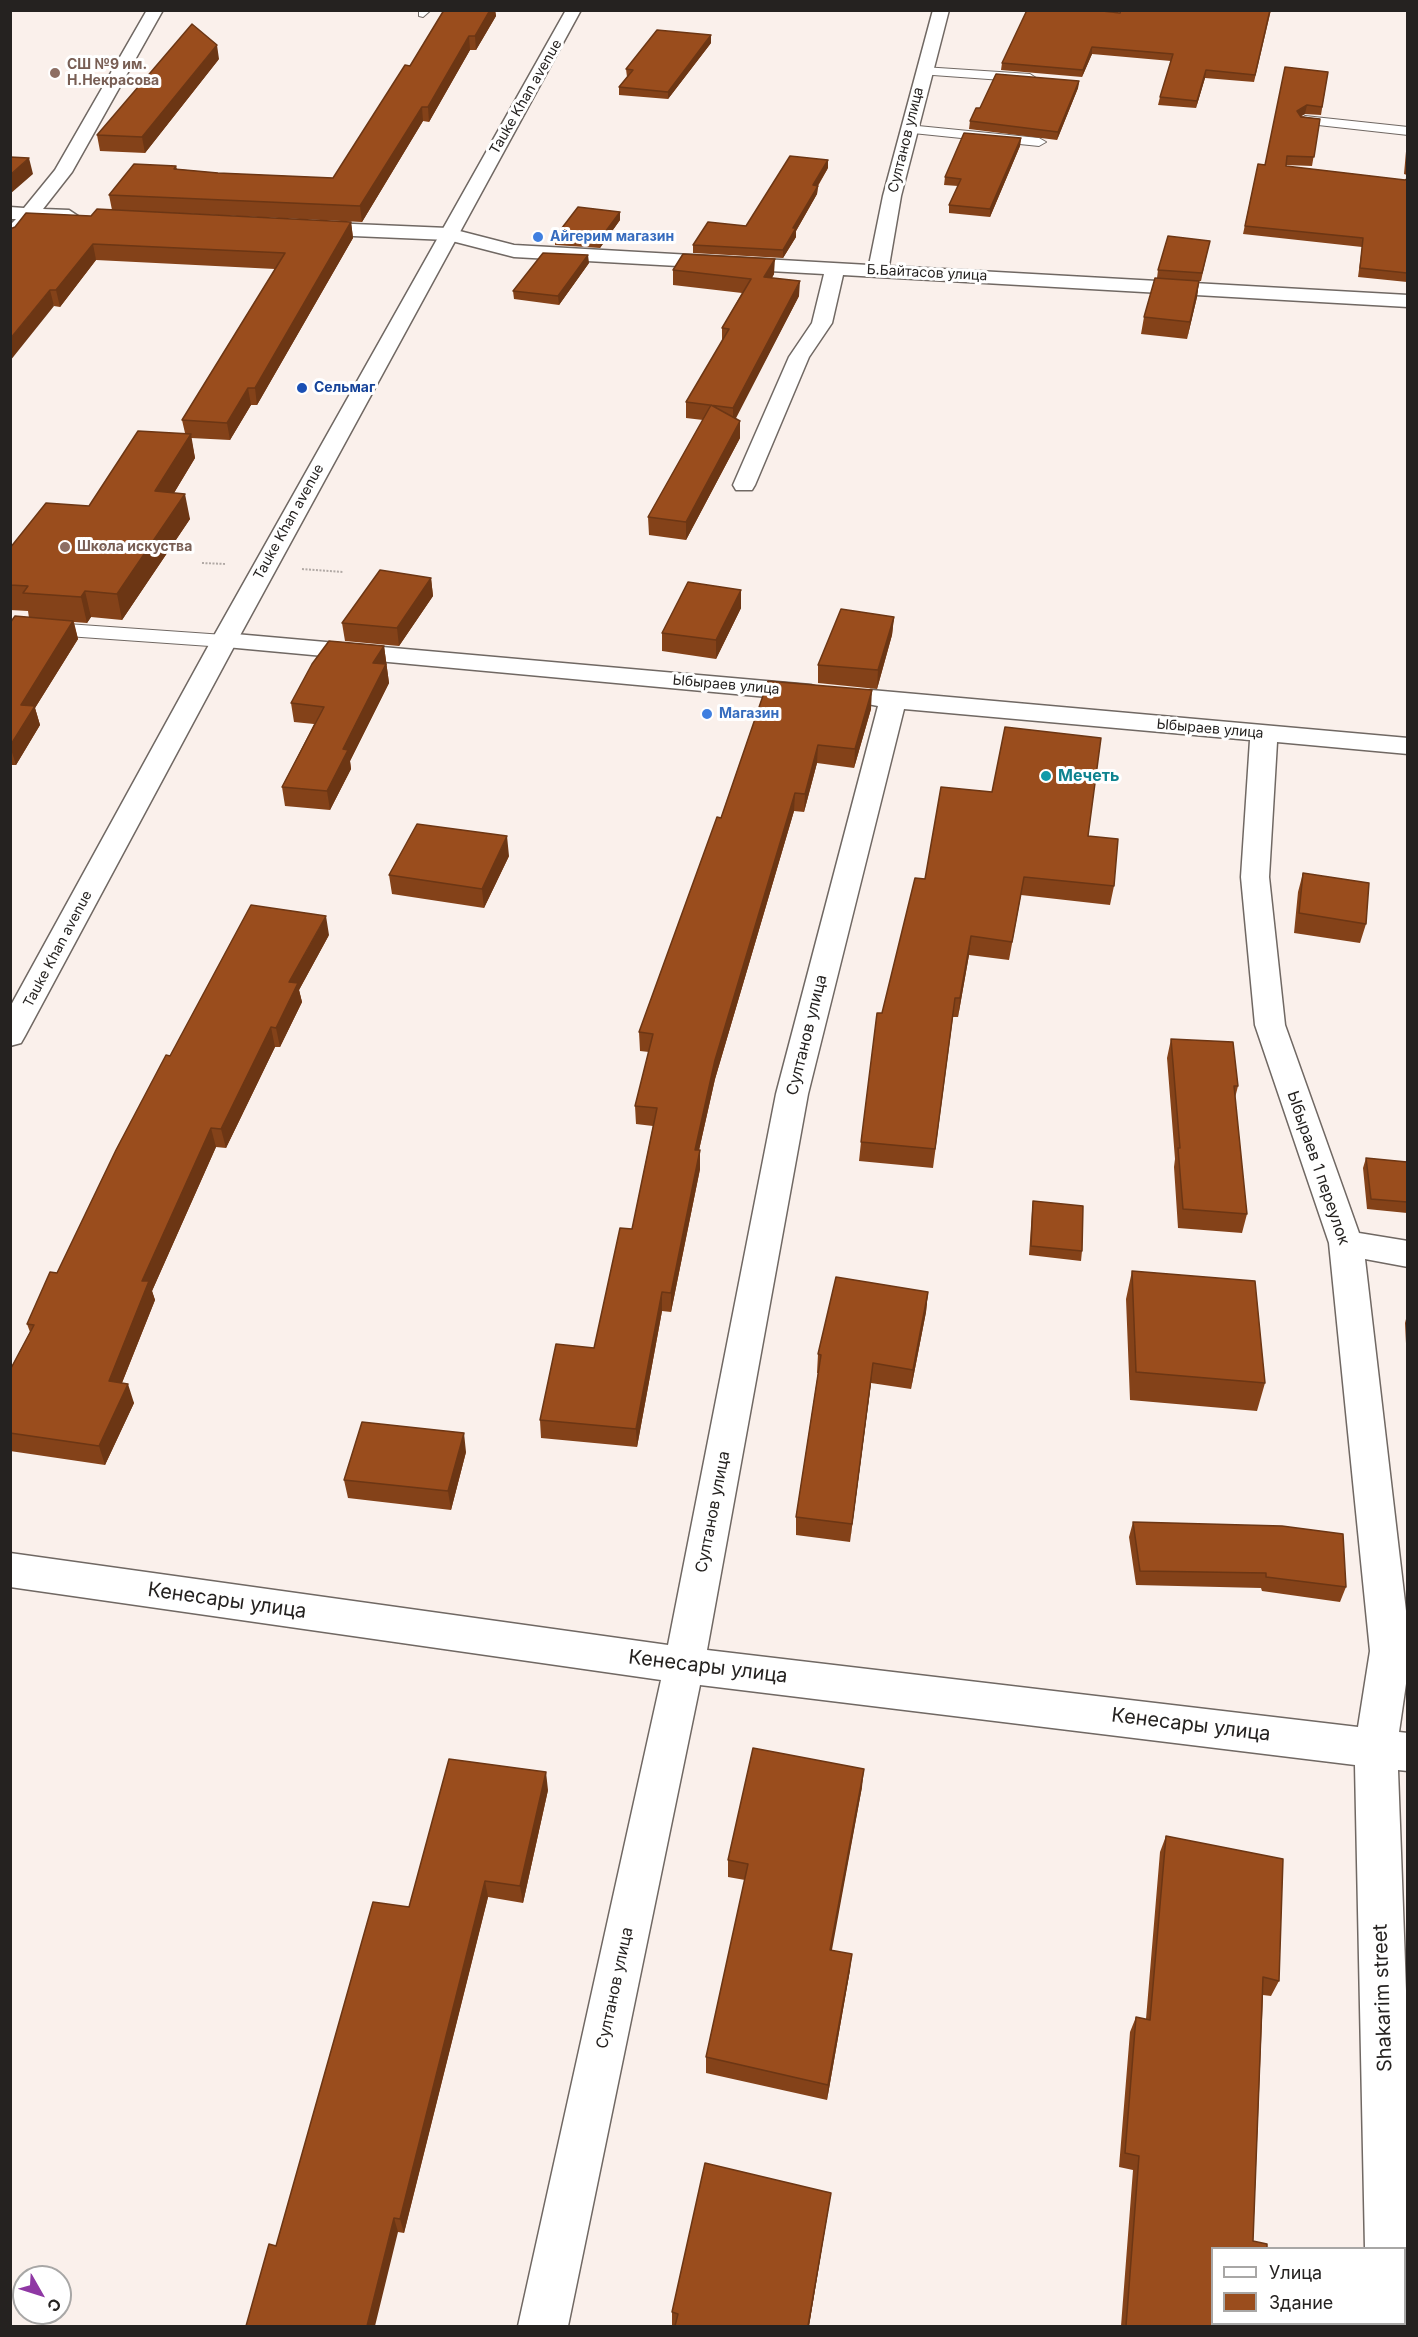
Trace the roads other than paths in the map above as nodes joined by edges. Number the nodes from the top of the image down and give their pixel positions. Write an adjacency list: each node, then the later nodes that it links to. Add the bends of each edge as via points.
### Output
1 (154, 10): 11 (street, via 63,172)
2 (574, 10): 14 (street, Tauke Khan avenue)
3 (941, 10): 4 (street, Султанов улица)
4 (923, 70): 5 (lane); 7 (street, Султанов улица)
5 (1046, 79)
6 (1305, 120): 8 (lane)
7 (908, 129): 9 (lane); 17 (street, Султанов улица)
8 (1407, 131)
9 (1039, 142)
10 (10, 213): 11 (street)
11 (30, 215): 12 (street); 15 (street)
12 (90, 218)
13 (292, 227): 14 (street, Б.Байтасов улица)
14 (448, 234): 16 (street, Б.Байтасов улица, via 514,251); 21 (street, Tauke Khan avenue)
15 (10, 238)
16 (835, 268): 17 (street, Б.Байтасов улица); 19 (street, via 822,323 800,357)
17 (878, 271): 18 (street, Б.Байтасов улица)
18 (1407, 301)
19 (744, 485)
20 (10, 626): 21 (lane)
21 (224, 640): 22 (street, Ыбыраев улица); 25 (street, Tauke Khan avenue)
22 (893, 700): 23 (street, Ыбыраев улица); 29 (street, Султанов улица, via 792,1094)
23 (1264, 734): 24 (street, Ыбыраев улица); 26 (street, Ыбыраев 1 переулок, via 1255,877 1270,1025)
24 (1407, 746)
25 (10, 1036)
26 (1346, 1243): 27 (street); 30 (street, Ыбыраев 1 переулок, via 1390,1651)
27 (1407, 1254)
28 (10, 1570): 29 (street, Кенесары улица)
29 (684, 1665): 30 (street, Кенесары улица); 32 (street, Султанов улица)
30 (1391, 1750): 31 (street, Shakarim street)
31 (1390, 2247)
32 (543, 2326)

